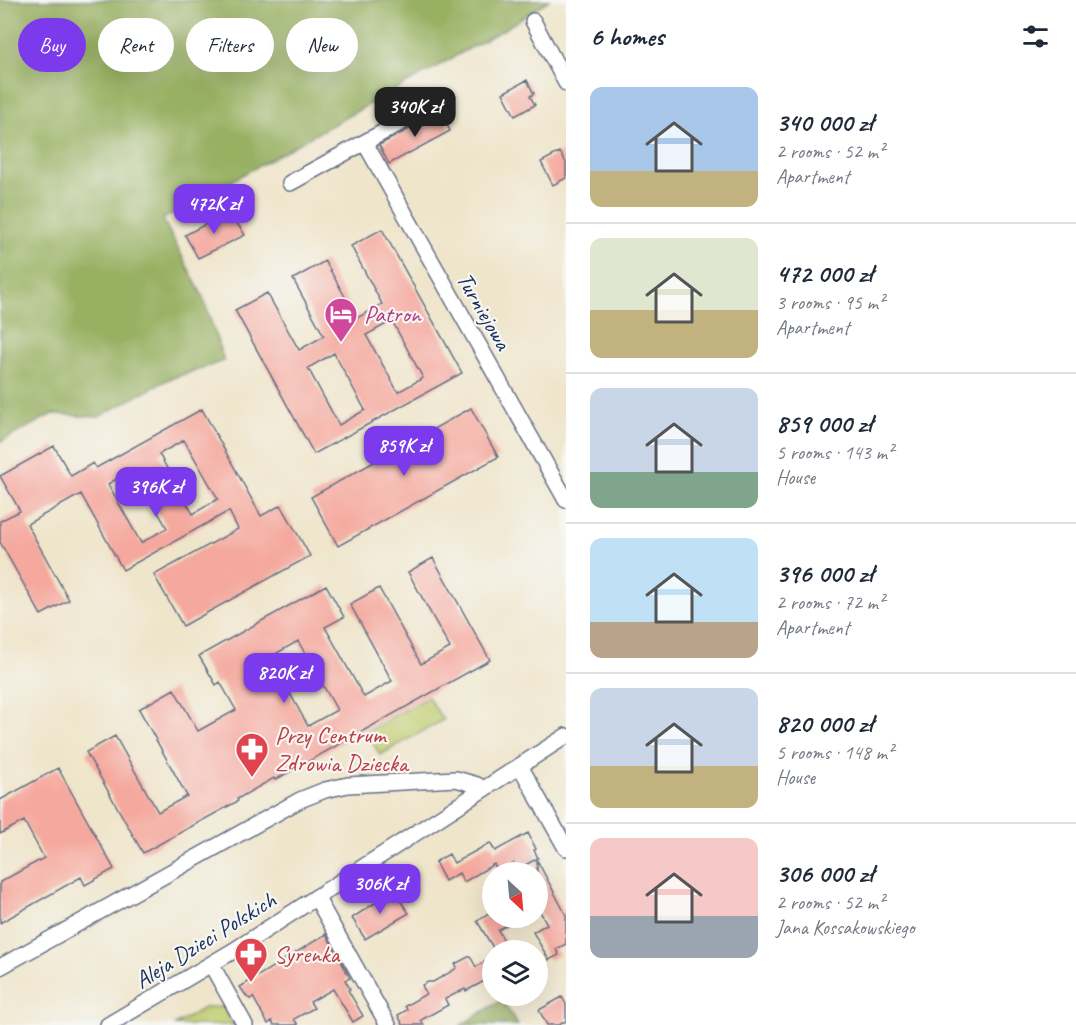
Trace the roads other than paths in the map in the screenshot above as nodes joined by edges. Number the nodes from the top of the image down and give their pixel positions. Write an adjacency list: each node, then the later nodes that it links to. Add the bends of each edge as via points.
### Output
1 (532, 21): 2 (street)
2 (566, 83)
3 (431, 106): 4 (street)
4 (364, 143): 5 (street); 6 (street, Turniejowa)
5 (290, 183)
6 (566, 500)
7 (566, 736): 8 (street, Aleja Dzieci Polskich)
8 (520, 766): 9 (street, Aleja Dzieci Polskich); 10 (street)
9 (483, 789): 11 (street, Aleja Dzieci Polskich); 13 (street, via 456,779 348,785 325,790 300,800)
10 (566, 848)
11 (316, 897): 12 (street, Aleja Dzieci Polskich); 16 (street)
12 (211, 964): 14 (street, Aleja Dzieci Polskich); 15 (street)
13 (0, 967)
14 (108, 1025)
15 (246, 1025)
16 (388, 1025)

